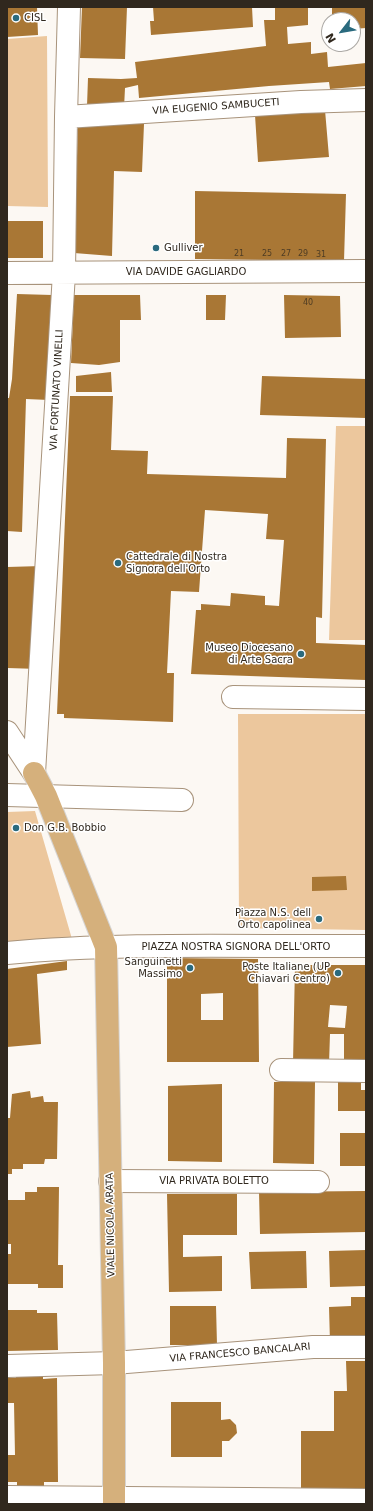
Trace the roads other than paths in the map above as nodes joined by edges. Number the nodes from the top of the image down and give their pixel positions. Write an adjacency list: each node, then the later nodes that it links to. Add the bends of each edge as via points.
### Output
1 (69, 7): 3 (street, VIA FORTUNATO VINELLI)
2 (366, 100): 3 (street, VIA EUGENIO SAMBUCETI)
3 (66, 117): 6 (street, VIA FORTUNATO VINELLI)
4 (366, 271): 6 (street, VIA DAVIDE GAGLIARDO)
5 (7, 273): 6 (street, VIA DAVIDE GAGLIARDO)
6 (64, 273): 10 (street, VIA FORTUNATO VINELLI)
7 (233, 697): 8 (street)
8 (366, 699)
9 (7, 732): 10 (street)
10 (34, 773): 12 (main road)
11 (7, 795): 12 (street)
12 (46, 796): 13 (street); 15 (main road)
13 (182, 800)
14 (366, 946): 15 (street, PIAZZA NOSTRA SIGNORA DELL'ORTO)
15 (106, 947): 16 (street, PIAZZA NOSTRA SIGNORA DELL'ORTO); 19 (main road, VIALE NICOLA ARATA)
16 (7, 953)
17 (281, 1070): 18 (street)
18 (366, 1071)
19 (110, 1181): 20 (street, VIA PRIVATA BOLETTO); 22 (main road, VIALE NICOLA ARATA)
20 (318, 1182)
21 (366, 1347): 22 (street, VIA FRANCESCO BANCALARI, via 313,1347)
22 (114, 1363): 23 (street, VIA FRANCESCO BANCALARI); 26 (main road, VIALE NICOLA ARATA)
23 (7, 1366)
24 (7, 1497): 26 (street)
25 (366, 1500): 26 (street)
26 (114, 1501)

